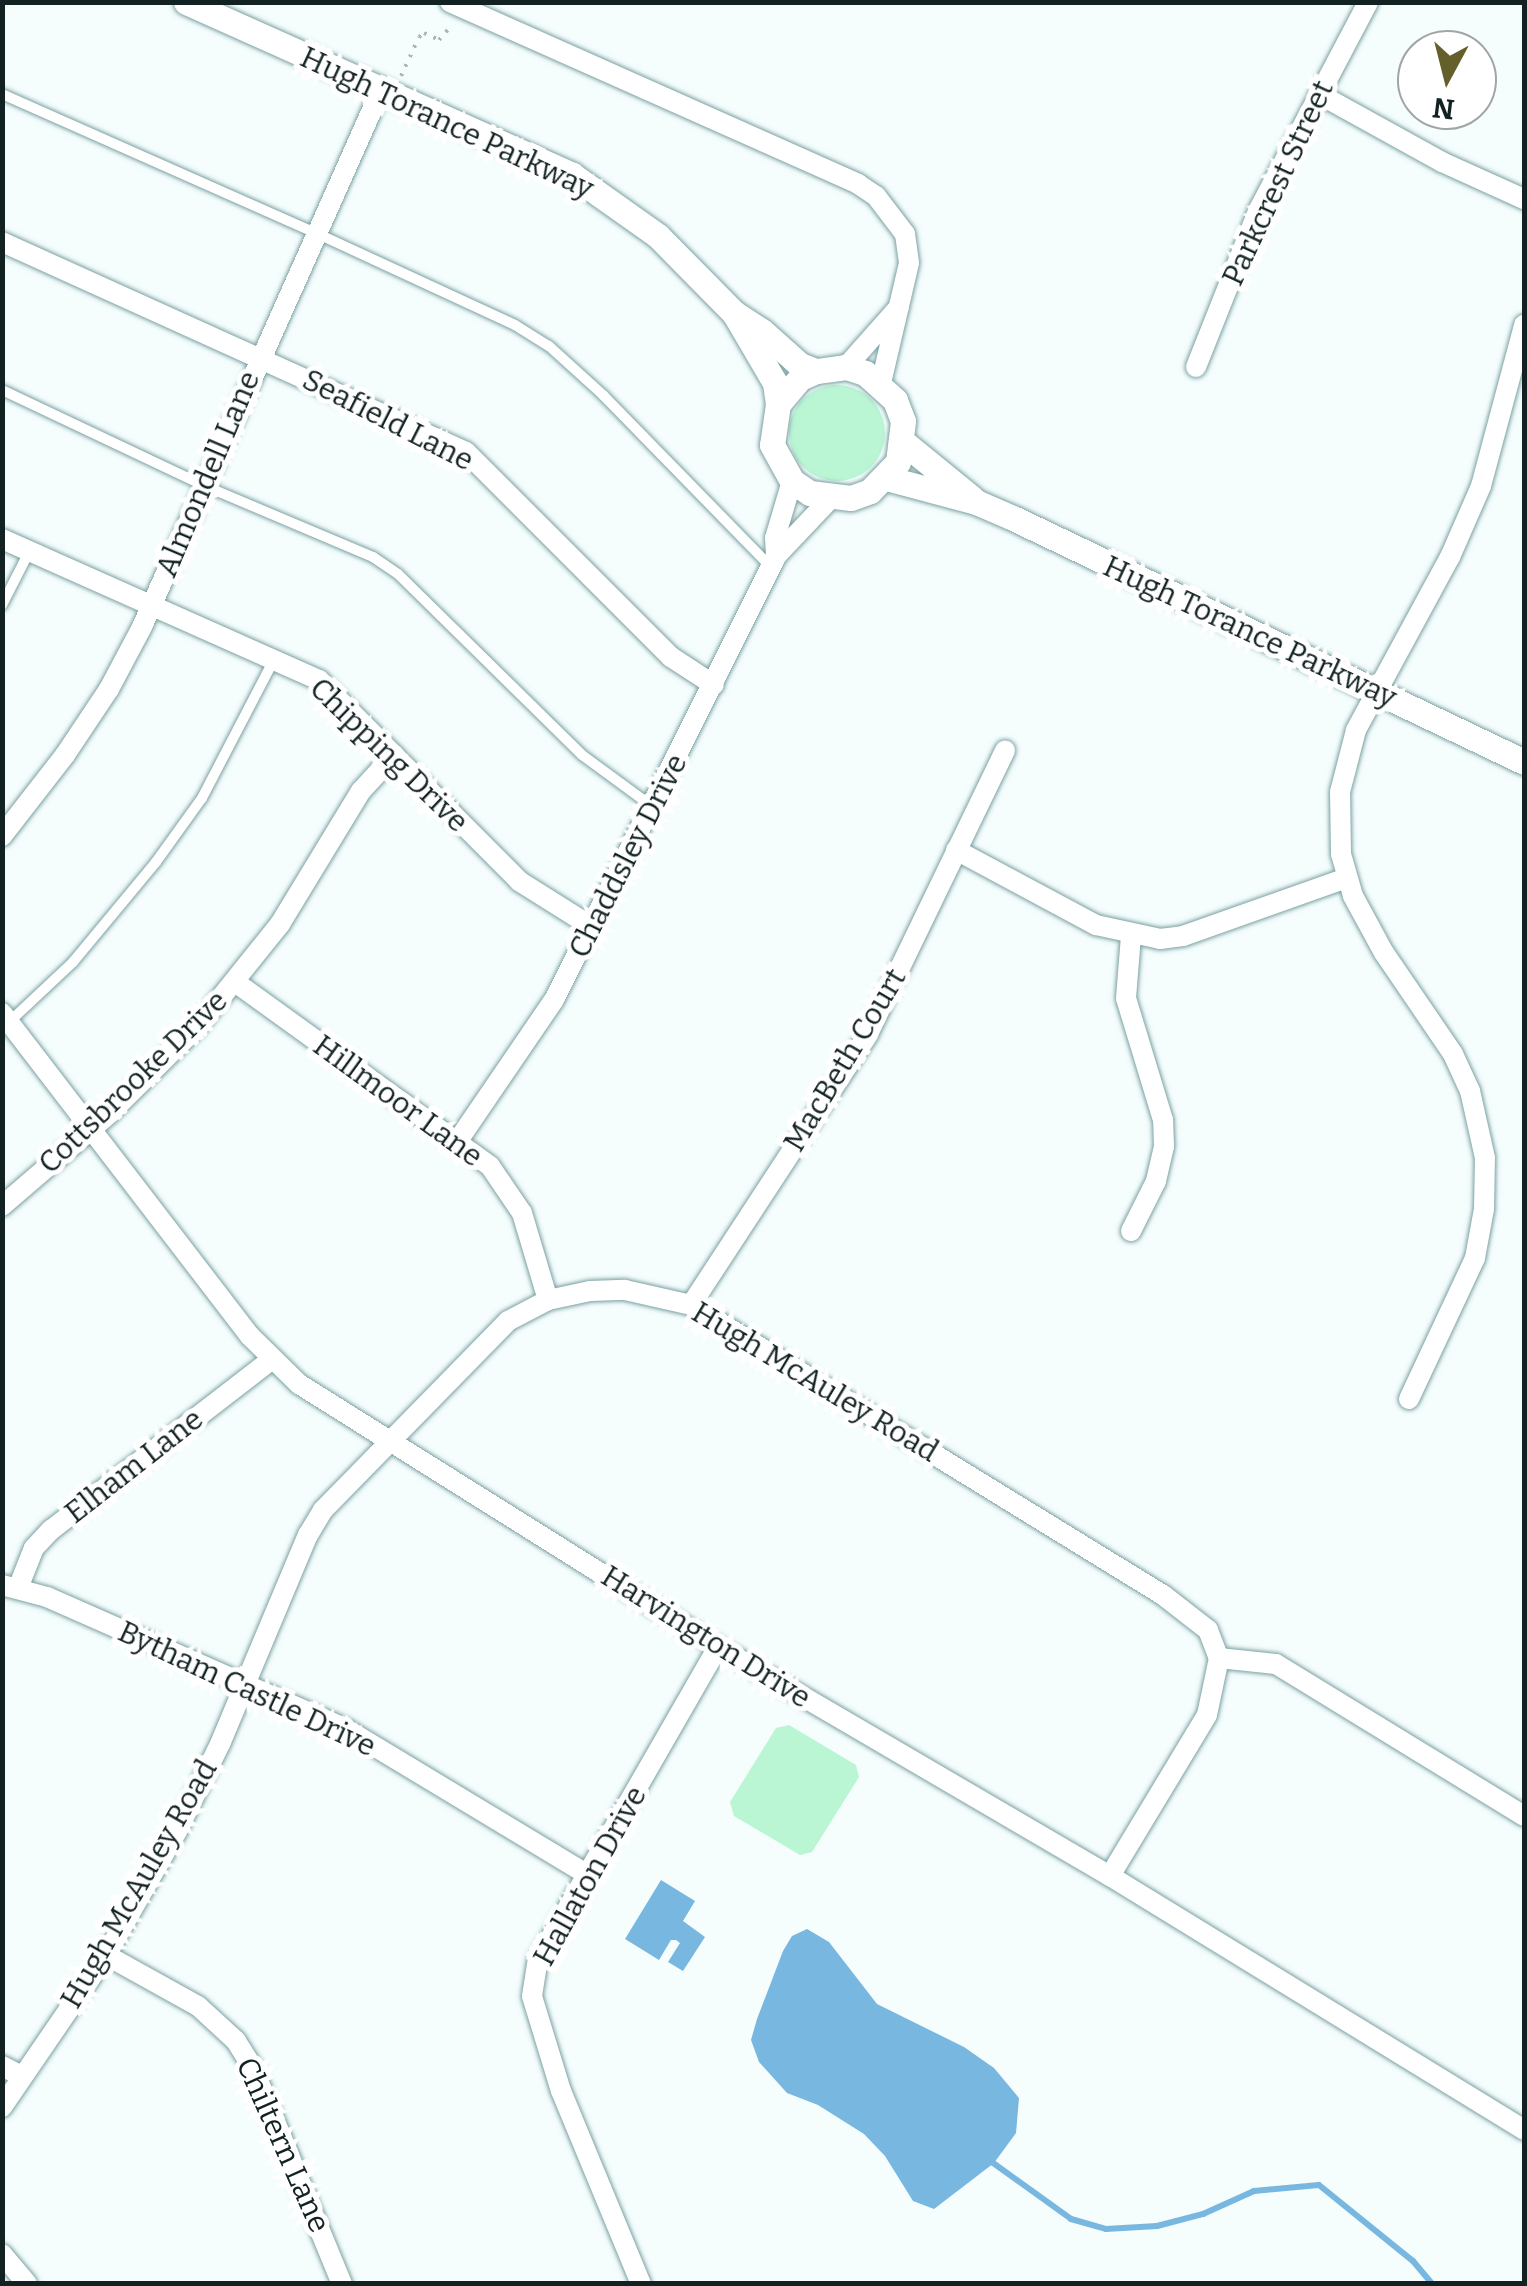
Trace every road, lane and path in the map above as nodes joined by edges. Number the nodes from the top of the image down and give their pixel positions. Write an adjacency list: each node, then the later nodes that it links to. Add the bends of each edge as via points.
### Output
1 (186, 2): 4 (street, Hugh Torance Parkway)
2 (1368, 2): 6 (street, Parkcrest Street)
3 (456, 5): 4 (path, via 444,37 424,33 403,74); 10 (street, via 876,196 908,245)
4 (380, 92): 8 (street, Almondell Lane); 11 (street, Hugh Torance Parkway, via 572,176 617,203)
5 (2, 94): 8 (lane)
6 (1319, 94): 7 (street); 15 (street, Parkcrest Street, via 1258,211)
7 (1524, 198)
8 (316, 233): 13 (street, Almondell Lane); 28 (lane, via 548,346)
9 (2, 242): 13 (street, Seafield Lane)
10 (899, 307): 14 (street); 17 (street)
11 (734, 314): 16 (street, Hugh Torance Parkway); 19 (street, Hugh Torance Parkway, via 775,383)
12 (1524, 325): 33 (street, via 1480,486 1450,557)
13 (258, 357): 23 (street, Almondell Lane); 32 (street, Seafield Lane, via 466,452 671,657)
14 (846, 368): 16 (street); 17 (street)
15 (1196, 368)
16 (816, 370): 19 (street)
17 (881, 383): 20 (street, via 895,400)
18 (2, 390): 23 (lane)
19 (778, 404): 22 (street, Hugh Torance Parkway, via 772,445)
20 (903, 442): 21 (street); 25 (street, Hugh Torance Parkway)
21 (886, 478): 24 (street, via 851,498); 25 (street, Hugh Torance Parkway)
22 (792, 481): 24 (street); 28 (street, Chaddsley Drive)
23 (205, 486): 29 (street, Almondell Lane); 37 (lane, via 342,540 398,574 582,755)
24 (830, 499): 28 (street, Chaddsley Drive)
25 (976, 502): 33 (street, Hugh Torance Parkway)
26 (2, 539): 27 (street, Chipping Drive)
27 (30, 551): 29 (street, Chipping Drive); 30 (lane)
28 (773, 562): 32 (street, Chaddsley Drive)
29 (153, 604): 31 (street, Chipping Drive); 38 (street, Almondell Lane, via 109,689)
30 (2, 605)
31 (276, 658): 35 (street, Chipping Drive, via 319,680); 44 (lane, via 202,798 156,862 73,962)
32 (714, 685): 37 (street, Chaddsley Drive)
33 (1376, 691): 36 (street, Hugh Torance Parkway); 40 (street, via 1356,730 1340,792)
34 (1005, 750): 39 (street, MacBeth Court)
35 (394, 755): 41 (street, Chipping Drive, via 519,881); 43 (street, Cottsbrooke Drive, via 361,791 280,924)
36 (1524, 762)
37 (654, 808): 41 (street, Chaddsley Drive)
38 (2, 836)
39 (956, 850): 42 (street, via 1072,913); 50 (street, MacBeth Court, via 868,1034)
40 (1347, 878): 42 (street, via 1183,936); 52 (street, via 1369,930 1453,1054 1470,1091 1485,1158 1484,1209 1469,1277)
41 (592, 926): 46 (street, Chaddsley Drive, via 554,1000)
42 (1131, 936): 48 (street, via 1126,998 1160,1106 1164,1146 1156,1181)
43 (235, 982): 45 (street, Cottsbrooke Drive); 46 (street, Hillmoor Lane)
44 (5, 1021): 45 (street, Harvington Drive)
45 (92, 1128): 47 (street, Cottsbrooke Drive); 51 (street, Harvington Drive)
46 (457, 1142): 49 (street, Hillmoor Lane, via 507,1185 538,1256)
47 (2, 1206)
48 (1130, 1231)
49 (548, 1300): 50 (street, Hugh McAuley Road, via 625,1290); 53 (street, Hugh McAuley Road, via 508,1322)
50 (691, 1305): 56 (street, Hugh McAuley Road, via 1163,1595 1208,1630)
51 (270, 1360): 53 (street, Harvington Drive, via 338,1410); 54 (street, Elham Lane, via 51,1530)
52 (1409, 1399)
53 (394, 1440): 55 (street, Harvington Drive); 57 (street, Hugh McAuley Road, via 308,1534)
54 (10, 1586): 57 (street, Bytham Castle Drive)
55 (718, 1646): 59 (street, Hallaton Drive); 60 (street, Harvington Drive)
56 (1219, 1658): 58 (street, via 1276,1664); 60 (street, via 1207,1716)
57 (244, 1686): 59 (street, Bytham Castle Drive, via 346,1728); 61 (street, Hugh McAuley Road, via 177,1832)
58 (1524, 1816)
59 (586, 1874): 69 (street, Hallaton Drive, via 538,1960 532,1996 555,2075)
60 (1110, 1876): 65 (street, Harvington Drive)
61 (106, 1955): 63 (street, Hugh McAuley Road); 68 (street, Chiltern Lane, via 198,2006 236,2040)
62 (2, 2066): 63 (street)
63 (22, 2076): 64 (street, Hugh McAuley Road)
64 (2, 2107)
65 (1524, 2130)
66 (2, 2254): 67 (street)
67 (27, 2284)
68 (342, 2284)
69 (641, 2284)

